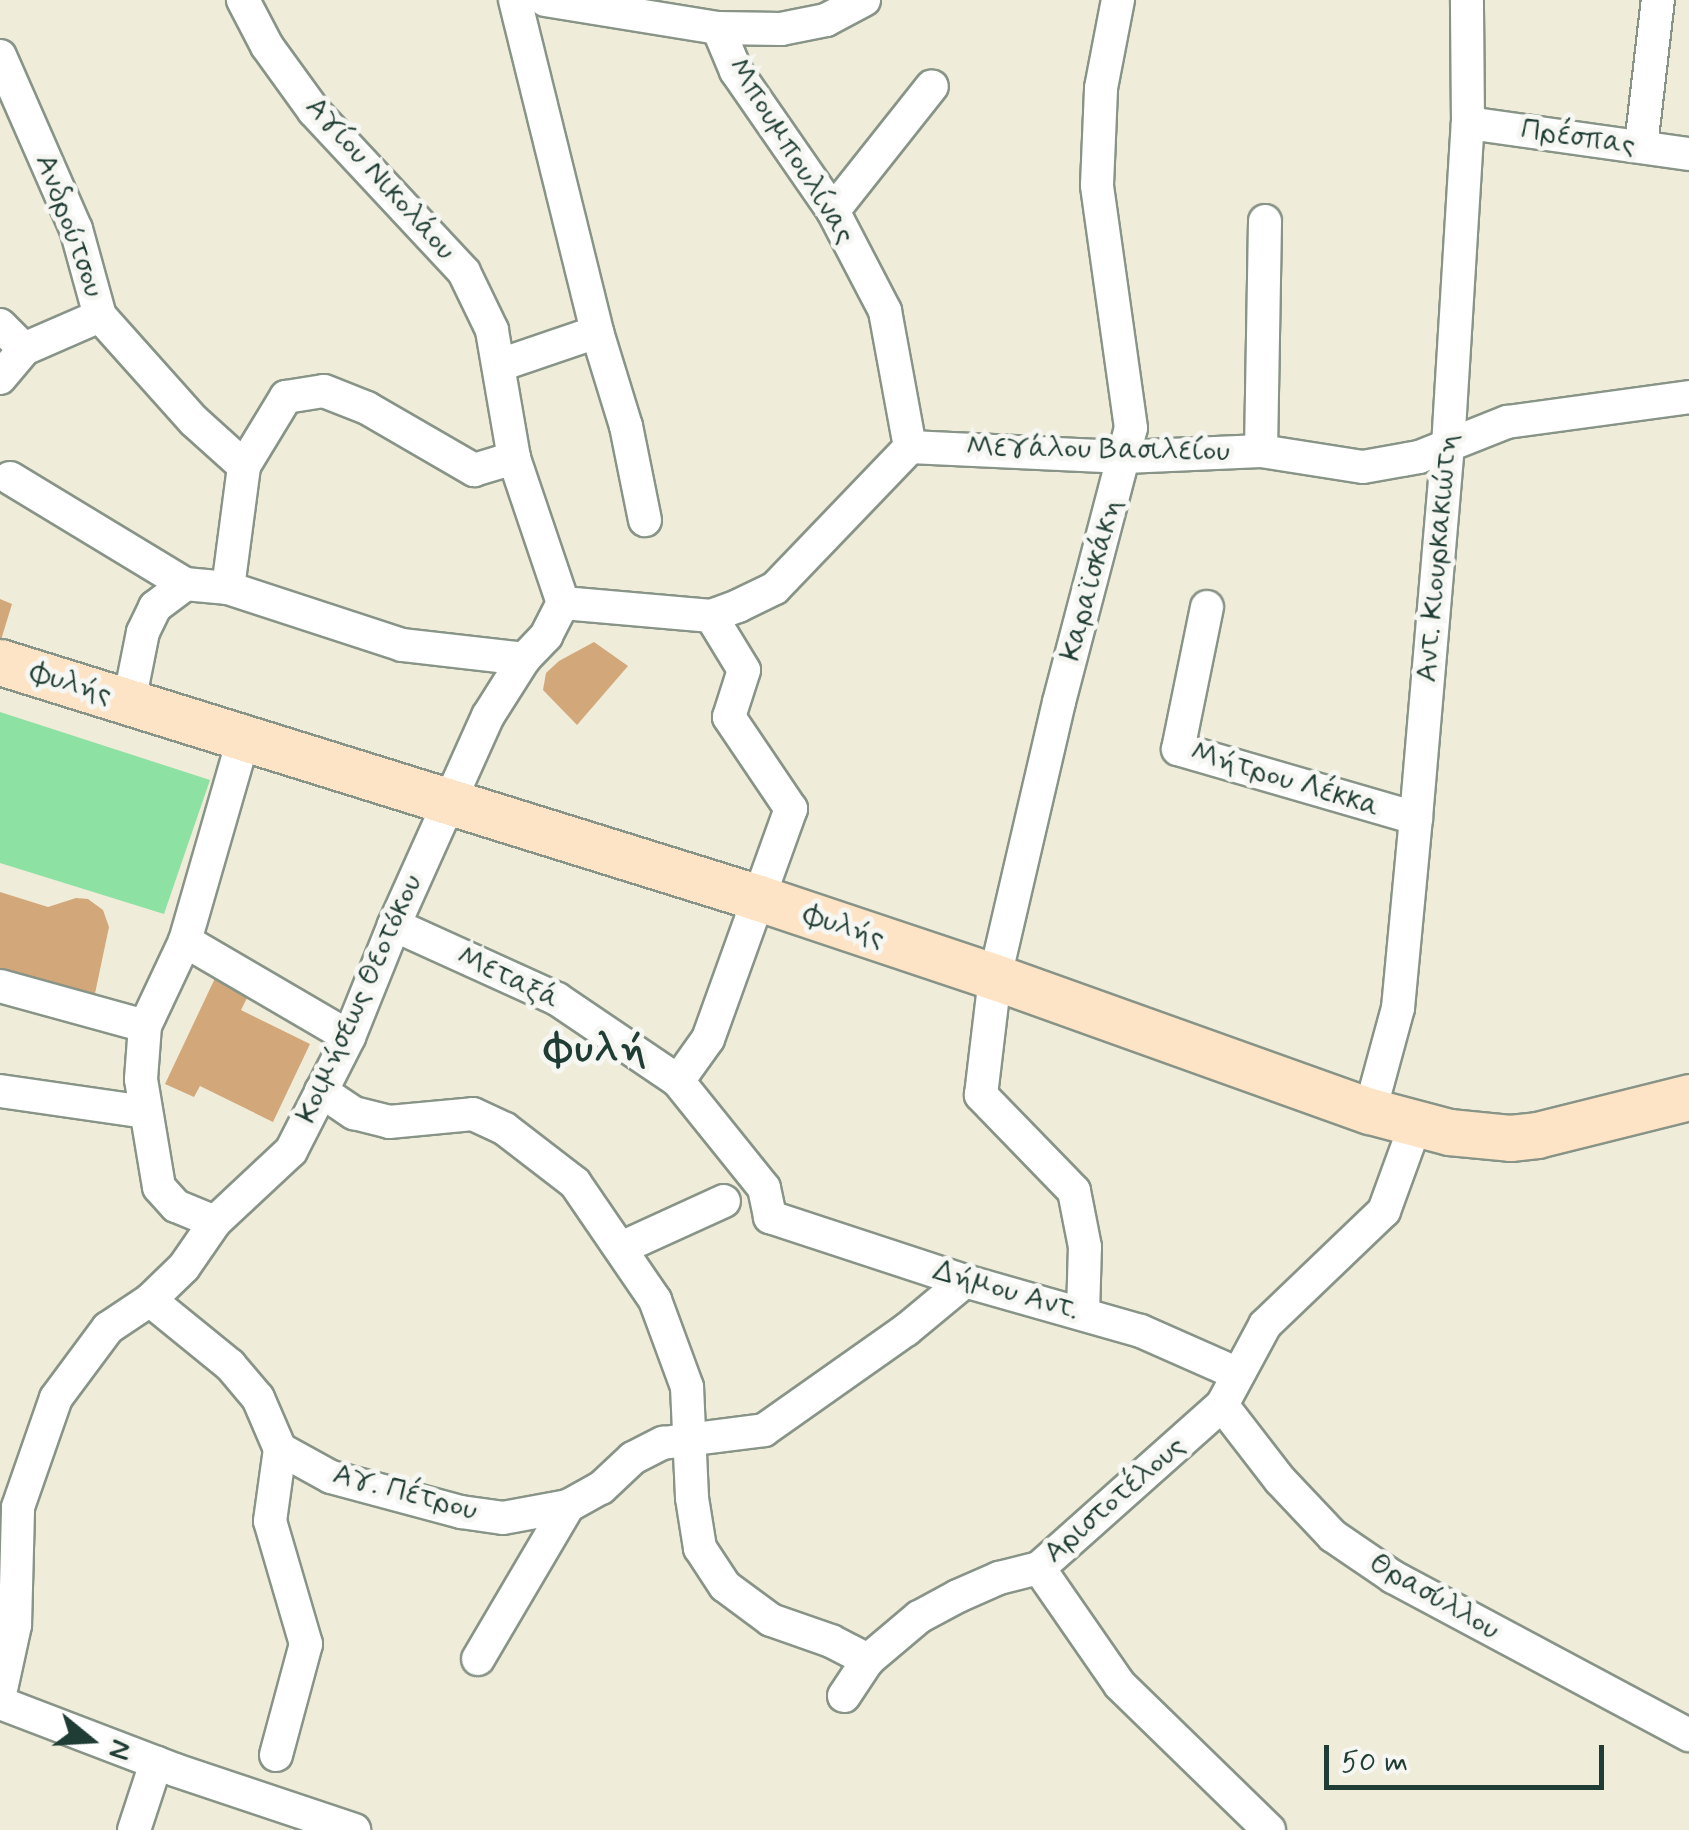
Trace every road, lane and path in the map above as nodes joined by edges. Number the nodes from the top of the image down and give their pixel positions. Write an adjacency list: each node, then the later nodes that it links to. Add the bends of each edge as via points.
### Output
1 (244, 0): 20 (street, Αγίου Νικολάου, via 267,46 314,111 464,272 492,330)
2 (515, 0): 18 (street)
3 (544, 0): 8 (street)
4 (864, 0): 8 (street, via 826,20)
5 (1118, 0): 26 (street, Καραϊσκάκη, via 1101,88 1097,185 1131,428)
6 (1467, 0): 11 (street, Αντ. Κιουρκακιώτη)
7 (1658, 0): 12 (street)
8 (718, 28): 14 (street, Μπουμπουλίνας, via 736,71)
9 (0, 56): 16 (street, Ανδρούτσου, via 76,229)
10 (932, 86): 14 (street)
11 (1468, 122): 12 (street, Πρέσπας); 23 (street, Αντ. Κιουρκακιώτη)
12 (1641, 146): 13 (street, Πρέσπας)
13 (1689, 154)
14 (834, 212): 24 (street, Μπουμπουλίνας, via 885,310)
15 (1265, 221): 25 (street)
16 (100, 316): 19 (street); 28 (street, Ανδρούτσου)
17 (0, 324): 19 (street)
18 (597, 332): 20 (street); 30 (street)
19 (24, 350): 21 (street)
20 (500, 365): 27 (street, Αγίου Νικολάου)
21 (0, 378)
22 (1689, 398): 23 (street, Μεγάλου Βασιλείου, via 1507,422)
23 (1448, 446): 25 (street, Μεγάλου Βασιλείου, via 1363,467); 41 (street, Αντ. Κιουρκακιώτη)
24 (910, 447): 26 (street, Μεγάλου Βασιλείου); 35 (street, via 775,588)
25 (1261, 451): 26 (street, Μεγάλου Βασιλείου)
26 (1125, 457): 45 (street, Καραϊσκάκη)
27 (514, 458): 28 (street, via 474,470 324,391 286,397); 33 (street, Αγίου Νικολάου)
28 (244, 466): 32 (street)
29 (3, 482): 31 (street)
30 (645, 520)
31 (185, 584): 32 (street); 38 (street, via 155,607)
32 (228, 588): 36 (street, via 402,645)
33 (563, 603): 35 (street); 36 (street)
34 (1207, 607): 41 (street, Μήτρου Λέκκα, via 1178,749)
35 (710, 616): 42 (street, via 744,670 729,716 791,809)
36 (524, 659): 40 (street, via 488,716)
37 (0, 662): 38 (main road, Φυλής)
38 (129, 702): 39 (main road, Φυλής)
39 (243, 740): 40 (main road, Φυλής); 44 (street)
40 (450, 805): 42 (main road, Φυλής); 43 (street, Κοιμήσεως Θεοτόκου)
41 (1416, 818): 53 (street, Αντ. Κιουρκακιώτη, via 1398,1008)
42 (756, 898): 45 (main road, Φυλής); 49 (street, via 708,1039)
43 (394, 925): 48 (street, Κοιμήσεως Θεοτόκου); 49 (street, Μεταξά, via 557,999)
44 (185, 942): 47 (street); 48 (street)
45 (995, 976): 53 (main road, Φυλής); 62 (street, Καραϊσκάκη, via 980,1095 1074,1191 1085,1248)
46 (0, 986): 47 (street)
47 (145, 1026): 54 (street)
48 (349, 1037): 51 (street, Κοιμήσεως Θεοτόκου)
49 (678, 1081): 57 (street, Μεταξά, via 764,1188)
50 (0, 1091): 54 (street)
51 (321, 1091): 58 (street, Κοιμήσεως Θεοτόκου, via 291,1150); 59 (street, via 354,1113 389,1122 472,1114 505,1129 575,1183)
52 (1689, 1097): 55 (main road, Φυλής, via 1510,1138)
53 (1370, 1111): 55 (main road, Φυλής)
54 (144, 1112): 58 (street, via 159,1188 176,1206)
55 (1416, 1122): 63 (street, Αριστοτέλους, via 1384,1212 1264,1326)
56 (724, 1201): 59 (street)
57 (770, 1218): 60 (street, Δήμου Αντ.)
58 (215, 1222): 61 (street, Κοιμήσεως Θεοτόκου)
59 (621, 1248): 65 (street, via 655,1300 687,1386)
60 (966, 1281): 62 (street, Δήμου Αντ.); 65 (street, Αγ. Πέτρου, via 764,1430)
61 (150, 1300): 66 (street, via 230,1365 258,1398); 67 (street, Κοιμήσεως Θεοτόκου, via 108,1328 56,1398)
62 (1083, 1313): 63 (street, Δήμου Αντ.)
63 (1238, 1374): 64 (street, Αριστοτέλους)
64 (1222, 1406): 69 (street, Αριστοτέλους); 75 (street, Θρασύλλου, via 1333,1536 1393,1577)
65 (688, 1442): 68 (street, Αγ. Πέτρου, via 664,1443 632,1458 601,1488); 71 (street, via 700,1548 724,1586 771,1620)
66 (280, 1449): 68 (street, Αγ. Πέτρου, via 330,1476 461,1512 504,1518); 76 (street, via 270,1520 306,1644)
67 (9, 1502): 72 (street, Κοιμήσεως Θεοτόκου, via 15,1626)
68 (568, 1506): 70 (street)
69 (1039, 1568): 71 (street, Αριστοτέλους, via 958,1596 919,1617); 80 (street, via 1120,1685)
70 (478, 1659)
71 (868, 1660): 73 (street, Αριστοτέλους)
72 (0, 1694)
73 (844, 1696)
74 (0, 1702): 77 (street)
75 (1689, 1736)
76 (276, 1755)
77 (156, 1763): 78 (street); 79 (street)
78 (134, 1830)
79 (354, 1830)
80 (1269, 1830)

